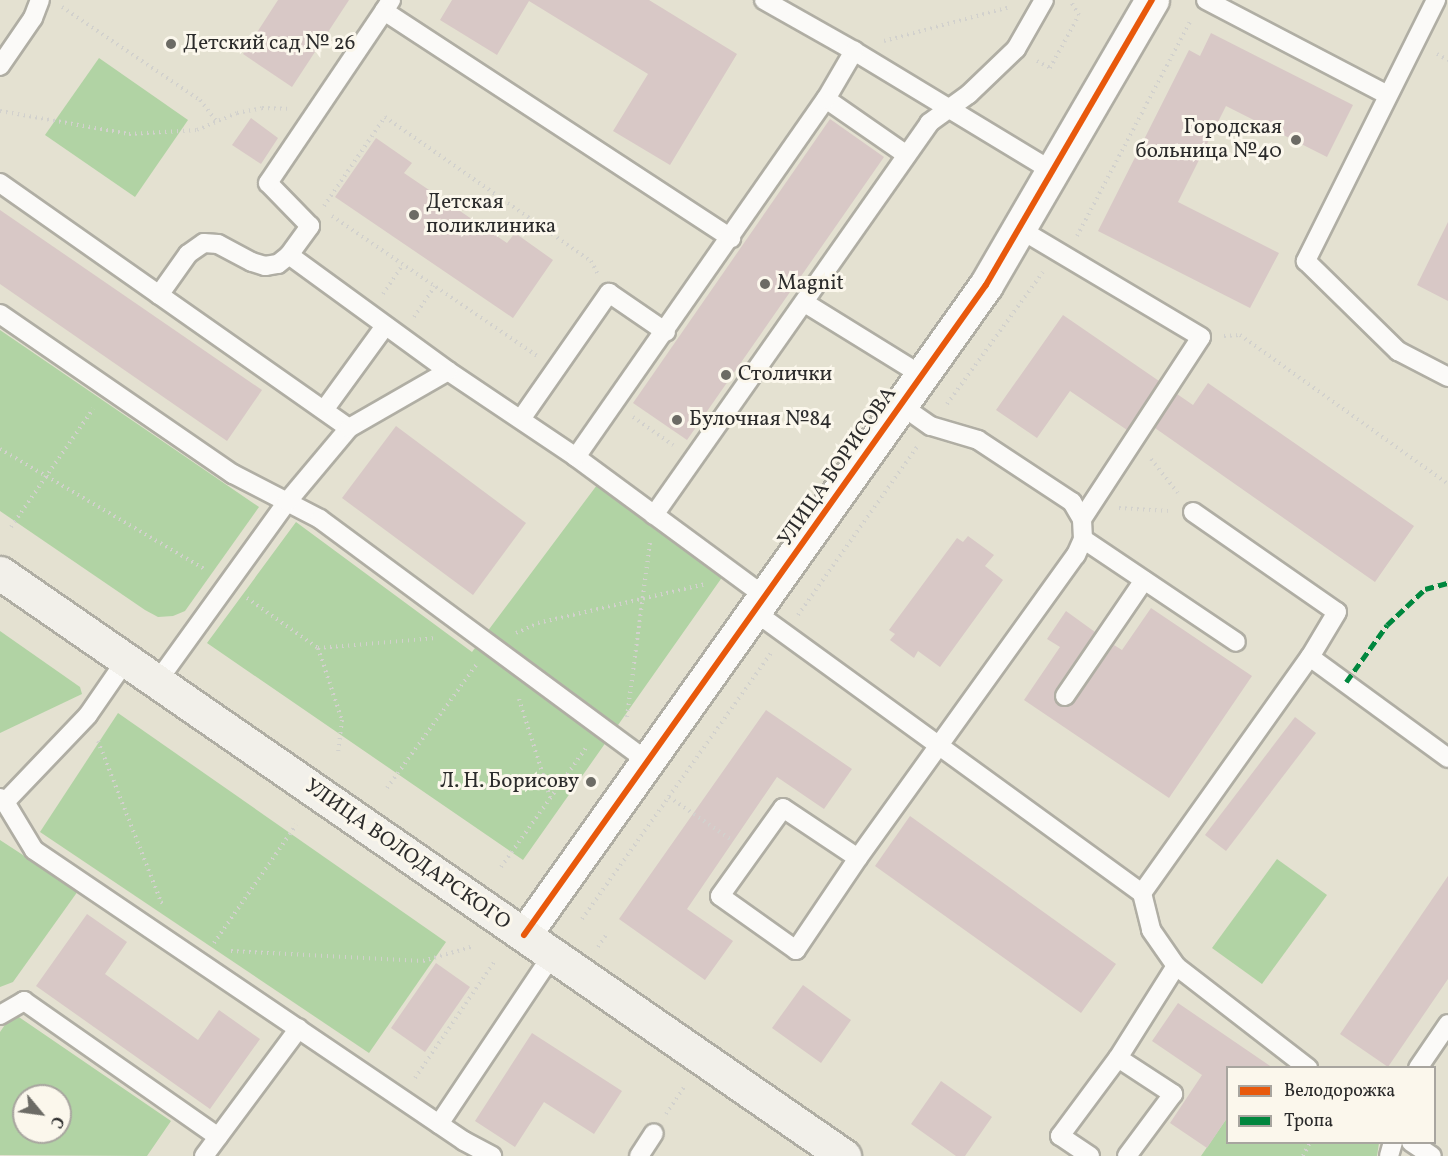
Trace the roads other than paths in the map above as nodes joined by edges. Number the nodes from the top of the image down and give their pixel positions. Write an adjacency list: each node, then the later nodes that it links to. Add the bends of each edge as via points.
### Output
1 (764, 0): 8 (lane)
2 (1044, 0): 12 (lane, via 1016,49)
3 (1152, 0): 14 (street, УЛИЦА БОРИСОВА)
4 (1436, 0): 10 (lane)
5 (48, 2): 9 (lane)
6 (388, 5): 17 (lane); 18 (lane, via 268,183 310,226)
7 (1201, 5): 10 (lane)
8 (854, 51): 11 (lane); 12 (lane)
9 (0, 66)
10 (1388, 95): 26 (lane, via 1306,261 1398,351)
11 (826, 99): 13 (lane); 17 (lane)
12 (949, 109): 13 (lane, via 929,123); 14 (lane)
13 (907, 155): 20 (lane)
14 (1054, 172): 16 (street, УЛИЦА БОРИСОВА)
15 (0, 183): 19 (lane)
16 (1020, 229): 25 (street, УЛИЦА БОРИСОВА); 34 (lane, via 1201,336)
17 (730, 238): 23 (lane)
18 (289, 255): 19 (lane, via 278,264 265,266 218,244 204,243 188,255); 22 (lane)
19 (159, 295): 28 (lane)
20 (805, 303): 25 (lane); 35 (lane)
21 (0, 314): 32 (lane, via 233,474)
22 (385, 326): 24 (lane); 28 (lane)
23 (666, 332): 29 (lane, via 609,293); 31 (lane)
24 (448, 371): 29 (lane); 30 (lane)
25 (923, 376): 27 (street, УЛИЦА БОРИСОВА)
26 (1448, 377)
27 (902, 406): 34 (lane, via 932,426 978,440); 39 (street, УЛИЦА БОРИСОВА)
28 (324, 410): 30 (lane)
29 (521, 419): 31 (lane)
30 (349, 428): 32 (lane)
31 (576, 457): 35 (lane)
32 (287, 502): 43 (lane); 47 (lane, via 320,519)
33 (1193, 512): 41 (lane, via 1337,612)
34 (1087, 513): 36 (lane)
35 (654, 515): 39 (lane, via 738,577)
36 (1083, 539): 38 (lane); 45 (lane, via 1076,555)
37 (0, 573): 42 (main road, УЛИЦА ВОЛОДАРСКОГО)
38 (1144, 580): 40 (lane); 44 (lane)
39 (760, 604): 45 (lane, via 785,633); 47 (street, УЛИЦА БОРИСОВА)
40 (1236, 642)
41 (1310, 657): 46 (lane); 50 (lane)
42 (126, 660): 43 (main road, УЛИЦА ВОЛОДАРСКОГО); 48 (lane, via 88,715)
43 (157, 681): 51 (main road, УЛИЦА ВОЛОДАРСКОГО)
44 (1065, 696)
45 (940, 746): 49 (lane); 50 (lane)
46 (1448, 758)
47 (648, 762): 51 (street, УЛИЦА БОРИСОВА)
48 (2, 800): 56 (lane, via 34,850)
49 (858, 858): 49 (lane, via 796,950 720,896 783,808)
50 (1142, 892): 53 (lane, via 1151,930)
51 (524, 935): 52 (main road, УЛИЦА ВОЛОДАРСКОГО)
52 (552, 955): 60 (lane); 68 (main road, УЛИЦА ВОЛОДАРСКОГО)
53 (1176, 966): 57 (lane); 58 (lane)
54 (0, 1015): 62 (lane, via 24,1001)
55 (1448, 1024): 59 (lane)
56 (298, 1028): 60 (lane); 62 (lane)
57 (1118, 1058): 69 (lane, via 1060,1136); 70 (lane, via 1173,1094)
58 (1305, 1066)
59 (1419, 1066)
60 (439, 1124): 64 (lane)
61 (654, 1133): 67 (lane)
62 (218, 1137): 65 (lane)
63 (1413, 1144): 71 (lane)
64 (460, 1148): 66 (lane)
65 (204, 1156)
66 (492, 1156)
67 (639, 1156)
68 (844, 1156)
69 (1090, 1156)
70 (1127, 1156)
71 (1432, 1156)

